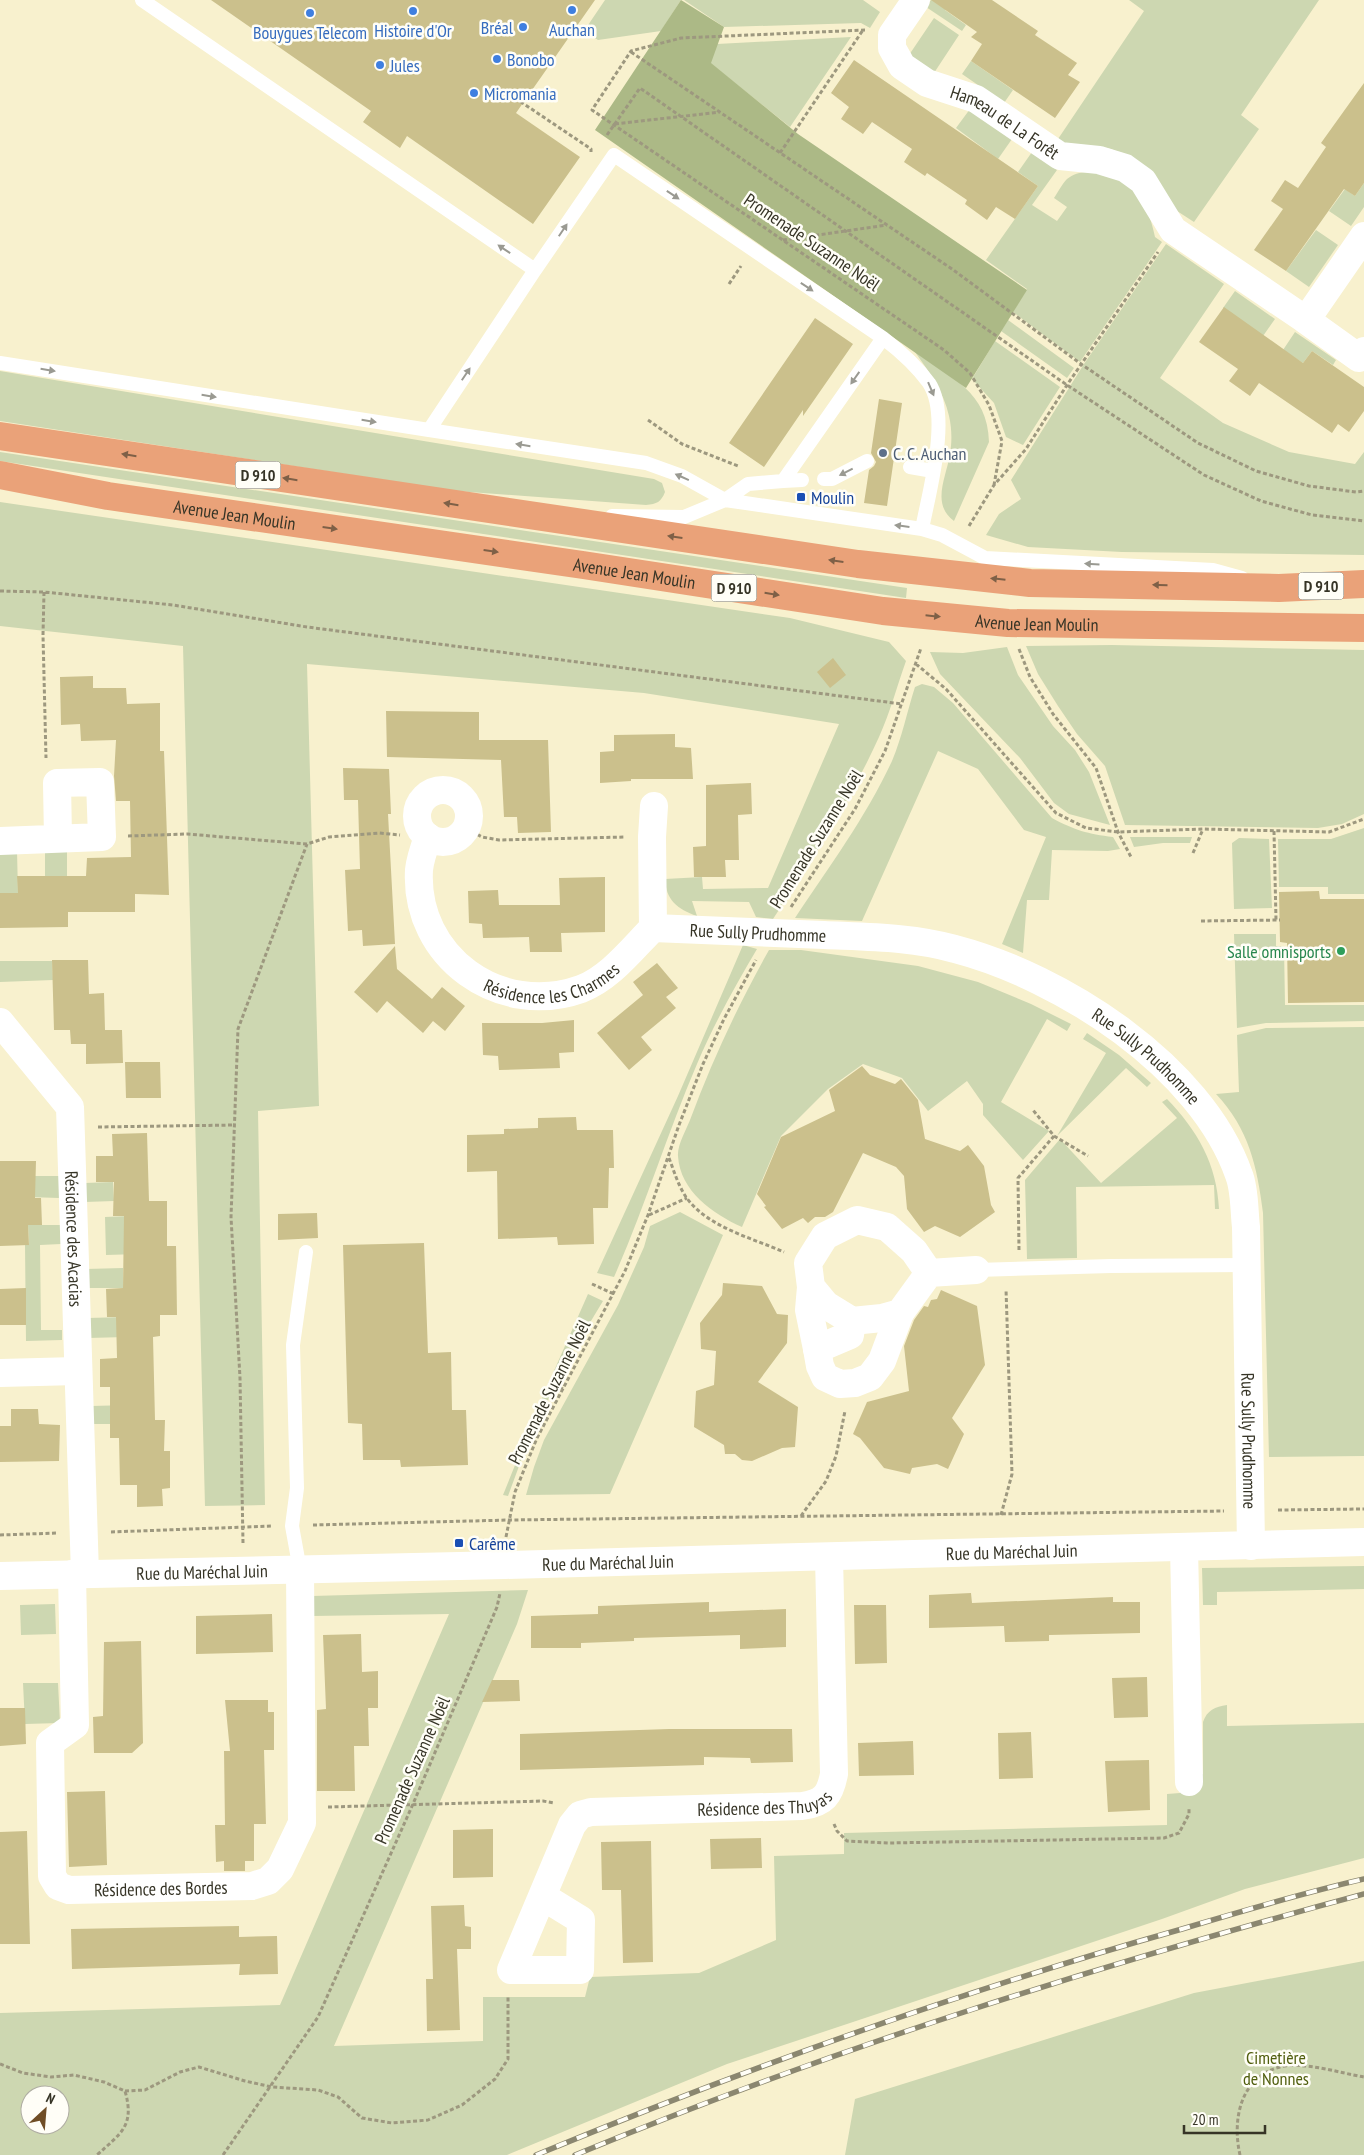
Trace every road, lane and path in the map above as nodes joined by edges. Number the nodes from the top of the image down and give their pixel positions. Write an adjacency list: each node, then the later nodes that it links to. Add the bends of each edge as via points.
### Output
1 (142, 0): 19 (lane, one-way to 1)
2 (916, 0): 4 (street, via 892,35)
3 (864, 29): 4 (path); 5 (path, via 681,38); 11 (path)
4 (892, 48): 14 (street, Hameau de La Forêt, via 902,66 927,83 976,99 1060,156 1099,160 1125,168 1143,181)
5 (630, 51): 6 (path); 8 (path, Promenade Suzanne Noël, via 592,110)
6 (720, 112): 7 (path); 11 (path)
7 (681, 116): 8 (path); 8 (path, via 640,88); 15 (path)
8 (615, 124): 9 (path); 17 (path, Promenade Suzanne Noël)
9 (606, 138)
10 (596, 151): 12 (path)
11 (780, 153): 13 (path)
12 (592, 158)
13 (887, 226): 15 (path); 24 (path, via 952,269)
14 (1173, 230): 20 (street, Hameau de La Forêt); 24 (path, Promenade Suzanne Noël)
15 (846, 231): 17 (path); 25 (path)
16 (1364, 237): 20 (street)
17 (784, 240): 18 (path, via 756,244); 37 (path, Promenade Suzanne Noël, via 944,350 970,373 989,404 1002,441)
18 (752, 250): 19 (lane, one-way to 18, via 614,155); 21 (lane, one-way to 21)
19 (535, 270): 27 (lane, one-way to 19)
20 (1306, 320): 22 (street, Hameau de La Forêt, via 1359,358)
21 (882, 338): 32 (lane, one-way to 32, via 908,358 930,384 939,413); 36 (lane, one-way to 36)
22 (1364, 352)
23 (0, 363): 27 (lane, one-way to 27)
24 (1081, 364): 25 (path, Promenade Suzanne Noël); 39 (path, via 1198,443 1256,471 1309,486)
25 (1067, 385): 37 (path, Promenade Suzanne Noël, via 1026,449); 43 (path, via 1204,475 1270,503 1312,515)
26 (648, 420): 31 (path, via 682,444)
27 (429, 430): 41 (lane, one-way to 27, via 682,476 646,464)
28 (0, 436): 42 (main road, D 910, one-way to 28)
29 (867, 461): 34 (lane, one-way to 34, via 832,479)
30 (910, 467): 32 (lane)
31 (745, 468)
32 (932, 471): 45 (lane)
33 (0, 475): 40 (main road, Avenue Jean Moulin / D 910)
34 (824, 479)
35 (802, 480): 36 (lane)
36 (784, 481): 41 (lane, via 748,484)
37 (994, 485): 44 (path, Promenade Suzanne Noël)
38 (0, 487): 40 (main road, D 910)
39 (1364, 491)
40 (108, 496): 50 (main road, Avenue Jean Moulin / D 910, one-way to 50, via 883,611)
41 (725, 500): 42 (lane, via 684,517); 45 (lane, one-way to 41)
42 (516, 513): 47 (main road, D 910, one-way to 42, via 1030,583 858,564)
43 (1364, 521)
44 (969, 527)
45 (922, 529): 47 (lane, one-way to 45, via 1213,570 986,558 942,535)
46 (1364, 584): 47 (main road, D 910)
47 (1279, 588)
48 (0, 591): 49 (path)
49 (44, 592): 54 (path, via 173,605 307,627); 55 (path, via 47,765)
50 (1008, 623): 51 (main road, Avenue Jean Moulin / D 910); 61 (path, via 1030,677 1096,768)
51 (1364, 628)
52 (922, 648): 53 (path, Promenade Suzanne Noël)
53 (916, 664): 54 (path, Promenade Suzanne Noël); 61 (path, via 946,689 1056,813 1086,828)
54 (902, 704): 72 (path, Promenade Suzanne Noël, via 885,751 855,809)
55 (57, 783): 62 (street, via 100,782); 65 (street)
56 (654, 806): 64 (street)
57 (1364, 819): 60 (path, via 1329,832)
58 (466, 828): 63 (street, via 461,835 445,842); 63 (street, via 469,820 466,803 453,792 436,790 422,799 416,815 418,824); 64 (path, via 482,837 499,840)
59 (1203, 828): 60 (path); 61 (path); 68 (path)
60 (1274, 831): 70 (path, via 1278,920)
61 (1118, 832): 69 (path)
62 (102, 837): 65 (street); 67 (path, via 187,834)
63 (428, 837): 67 (path, via 379,833 329,837); 71 (street, Résidence les Charmes, via 419,871 422,908 427,922 447,955 478,980 497,989 539,996 582,988 618,964)
64 (652, 837): 71 (street)
65 (58, 838): 66 (street)
66 (0, 841)
67 (307, 844): 76 (path, via 238,1029)
68 (1193, 853)
69 (1130, 857)
70 (1201, 921)
71 (654, 928): 72 (street, Rue Sully Prudhomme)
72 (773, 933): 79 (path, Promenade Suzanne Noël, via 724,1019 703,1064); 83 (street, Rue Sully Prudhomme, via 900,939 955,948 1012,968 1062,992 1108,1020 1150,1054 1192,1095 1221,1135 1240,1176 1246,1227)
73 (0, 1022): 75 (street)
74 (1033, 1110): 77 (path)
75 (70, 1117): 76 (path); 94 (street, Résidence des Acacias)
76 (235, 1125): 105 (path, via 231,1217 240,1378)
77 (1054, 1136): 78 (path); 84 (path, via 1018,1178)
78 (1088, 1156)
79 (668, 1157): 80 (path); 81 (path, Promenade Suzanne Noël)
80 (687, 1198): 81 (path); 87 (path, via 706,1216)
81 (648, 1215): 89 (path, Promenade Suzanne Noël)
82 (306, 1252): 104 (lane, via 293,1345 297,1488)
83 (1246, 1265): 84 (lane); 100 (street, Rue Sully Prudhomme)
84 (1012, 1268): 85 (lane); 101 (path, via 1012,1474)
85 (976, 1270): 86 (street)
86 (929, 1273): 87 (street, via 914,1251 887,1227 857,1220 825,1236); 90 (street)
87 (810, 1275): 91 (street, via 826,1305); 92 (street, via 809,1310)
88 (592, 1284): 89 (path)
89 (614, 1294): 98 (path, Promenade Suzanne Noël)
90 (900, 1313): 91 (street); 93 (street)
91 (851, 1328): 92 (street); 93 (street)
92 (817, 1349): 97 (street, via 825,1377 840,1384)
93 (882, 1361): 97 (street, via 870,1377)
94 (77, 1371): 95 (street); 106 (street, Résidence des Acacias)
95 (0, 1373)
96 (549, 1382): 98 (path)
97 (855, 1383): 102 (path, via 826,1481)
98 (563, 1389): 103 (path, Promenade Suzanne Noël, via 537,1438 515,1492)
99 (1364, 1509): 100 (path)
100 (1250, 1510): 101 (path); 109 (street, Rue Sully Prudhomme)
101 (1001, 1515): 102 (path)
102 (801, 1517): 103 (path)
103 (510, 1520): 104 (path); 112 (path, Promenade Suzanne Noël, via 505,1541)
104 (292, 1526): 105 (path); 114 (lane)
105 (243, 1527): 106 (path); 113 (path)
106 (83, 1533): 107 (path); 115 (street, Résidence des Acacias)
107 (0, 1535)
108 (1364, 1542): 109 (street, Rue du Maréchal Juin)
109 (1251, 1546): 110 (street, Rue du Maréchal Juin)
110 (1184, 1548): 111 (street, Rue du Maréchal Juin); 117 (street)
111 (829, 1557): 112 (street, Rue du Maréchal Juin); 118 (street, Résidence des Thuyas, via 834,1774)
112 (505, 1565): 114 (street, Rue du Maréchal Juin); 119 (path, Promenade Suzanne Noël, via 497,1607)
113 (244, 1570): 114 (street, Rue du Maréchal Juin); 115 (street, Rue du Maréchal Juin)
114 (300, 1570): 120 (street, Résidence des Bordes)
115 (78, 1574): 116 (street, Rue du Maréchal Juin); 120 (street, Résidence des Bordes, via 75,1726 50,1743 52,1876 58,1886 69,1890 252,1886 268,1880 280,1869 302,1823)
116 (0, 1576)
117 (1189, 1782): 118 (path, via 1189,1814 1179,1833 1164,1838 889,1844 847,1841 837,1831)
118 (825, 1798): 121 (street, Résidence des Thuyas, via 802,1806 591,1812)
119 (413, 1804): 120 (path); 121 (path, via 543,1801); 126 (path, Promenade Suzanne Noël, via 318,2017)
120 (302, 1808)
121 (580, 1815): 122 (street, via 572,1825)
122 (542, 1896): 123 (street); 123 (street, via 581,1920 580,1970)
123 (511, 1970): 126 (path, via 508,2059 495,2079 462,2105 428,2120 392,2123 362,2118 338,2097 318,2090)
124 (0, 2064): 127 (path, via 23,2073 74,2075)
125 (1364, 2077): 130 (path, via 1299,2066 1280,2067 1256,2078 1244,2097 1237,2118)
126 (272, 2087): 127 (path, via 199,2067 180,2072 145,2090); 129 (path, Promenade Suzanne Noël)
127 (125, 2091): 128 (path, via 130,2110 124,2130)
128 (97, 2155)
129 (223, 2155)
130 (1240, 2155)

